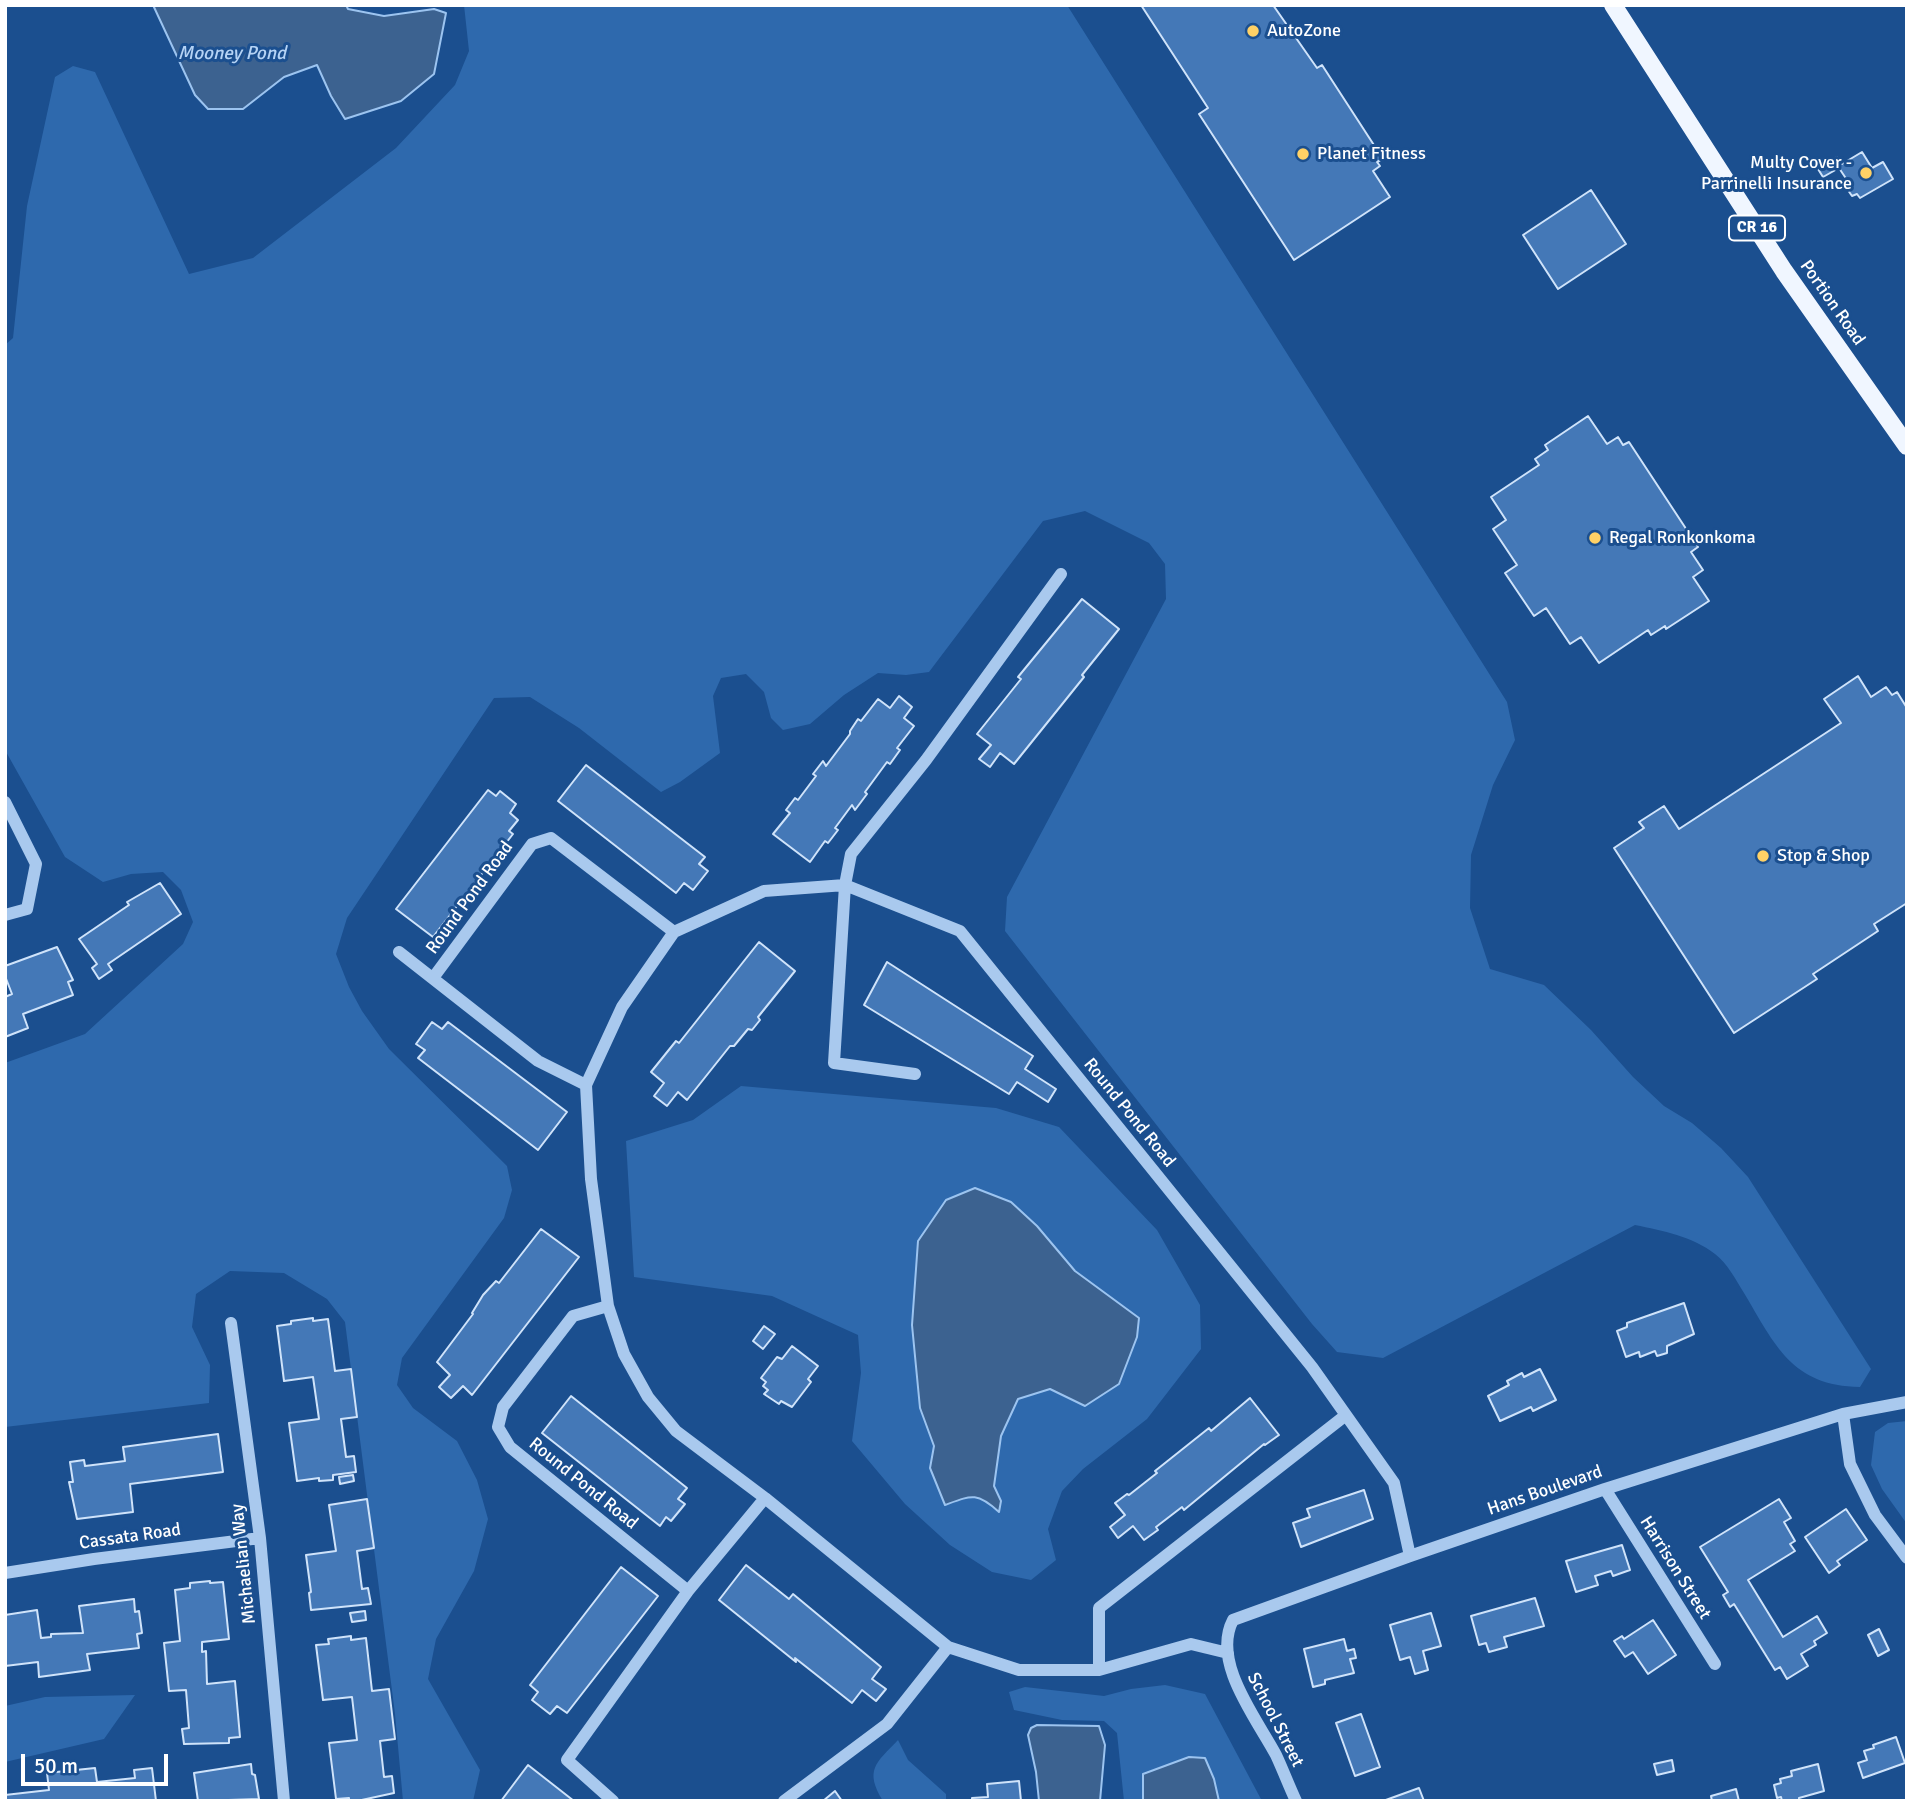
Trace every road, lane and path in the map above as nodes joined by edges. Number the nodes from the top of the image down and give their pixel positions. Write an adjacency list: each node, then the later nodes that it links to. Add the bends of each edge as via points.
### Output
1 (1613, 5): 2 (main road, Portion Road / CR 16, via 1784,271)
2 (1907, 446)
3 (1062, 574): 5 (street, via 852,854)
4 (5, 802): 6 (street, via 36,864 27,909)
5 (845, 885): 7 (street, Round Pond Road, via 764,891); 10 (street, via 834,1063); 16 (street, Round Pond Road, via 960,931)
6 (5, 915)
7 (674, 932): 9 (street, Round Pond Road, via 551,838 532,844); 11 (street, via 622,1007)
8 (399, 952): 9 (street, Round Pond Road)
9 (433, 978): 11 (street, Round Pond Road, via 538,1061)
10 (915, 1074)
11 (586, 1085): 12 (street, via 591,1179)
12 (608, 1306): 18 (street, via 624,1354 655,1406 676,1431); 23 (street, Round Pond Road, via 573,1317 503,1407 498,1427 510,1447)
13 (231, 1324): 19 (street, Michaelian Way)
14 (1907, 1402): 15 (street, Hans Boulevard)
15 (1843, 1414): 17 (street, Hans Boulevard); 21 (street, via 1850,1464 1875,1515)
16 (1346, 1415): 20 (street, Round Pond Road, via 1394,1483); 27 (street, via 1099,1608)
17 (1605, 1489): 20 (street, Hans Boulevard); 26 (street, Harrison Street)
18 (765, 1498): 23 (street); 24 (street)
19 (260, 1538): 22 (street, Cassata Road); 28 (street, Michaelian Way)
20 (1410, 1556): 25 (street, Hans Boulevard, via 1233,1620 1227,1631)
21 (1907, 1558)
22 (5, 1573)
23 (688, 1591): 29 (street, via 567,1760)
24 (948, 1647): 27 (street, via 1019,1670); 30 (street, via 887,1724)
25 (1228, 1653): 27 (street, via 1191,1644); 31 (street, School Street, via 1232,1676)
26 (1715, 1664)
27 (1099, 1670)
28 (284, 1801)
29 (613, 1801)
30 (784, 1801)
31 (1296, 1801)

